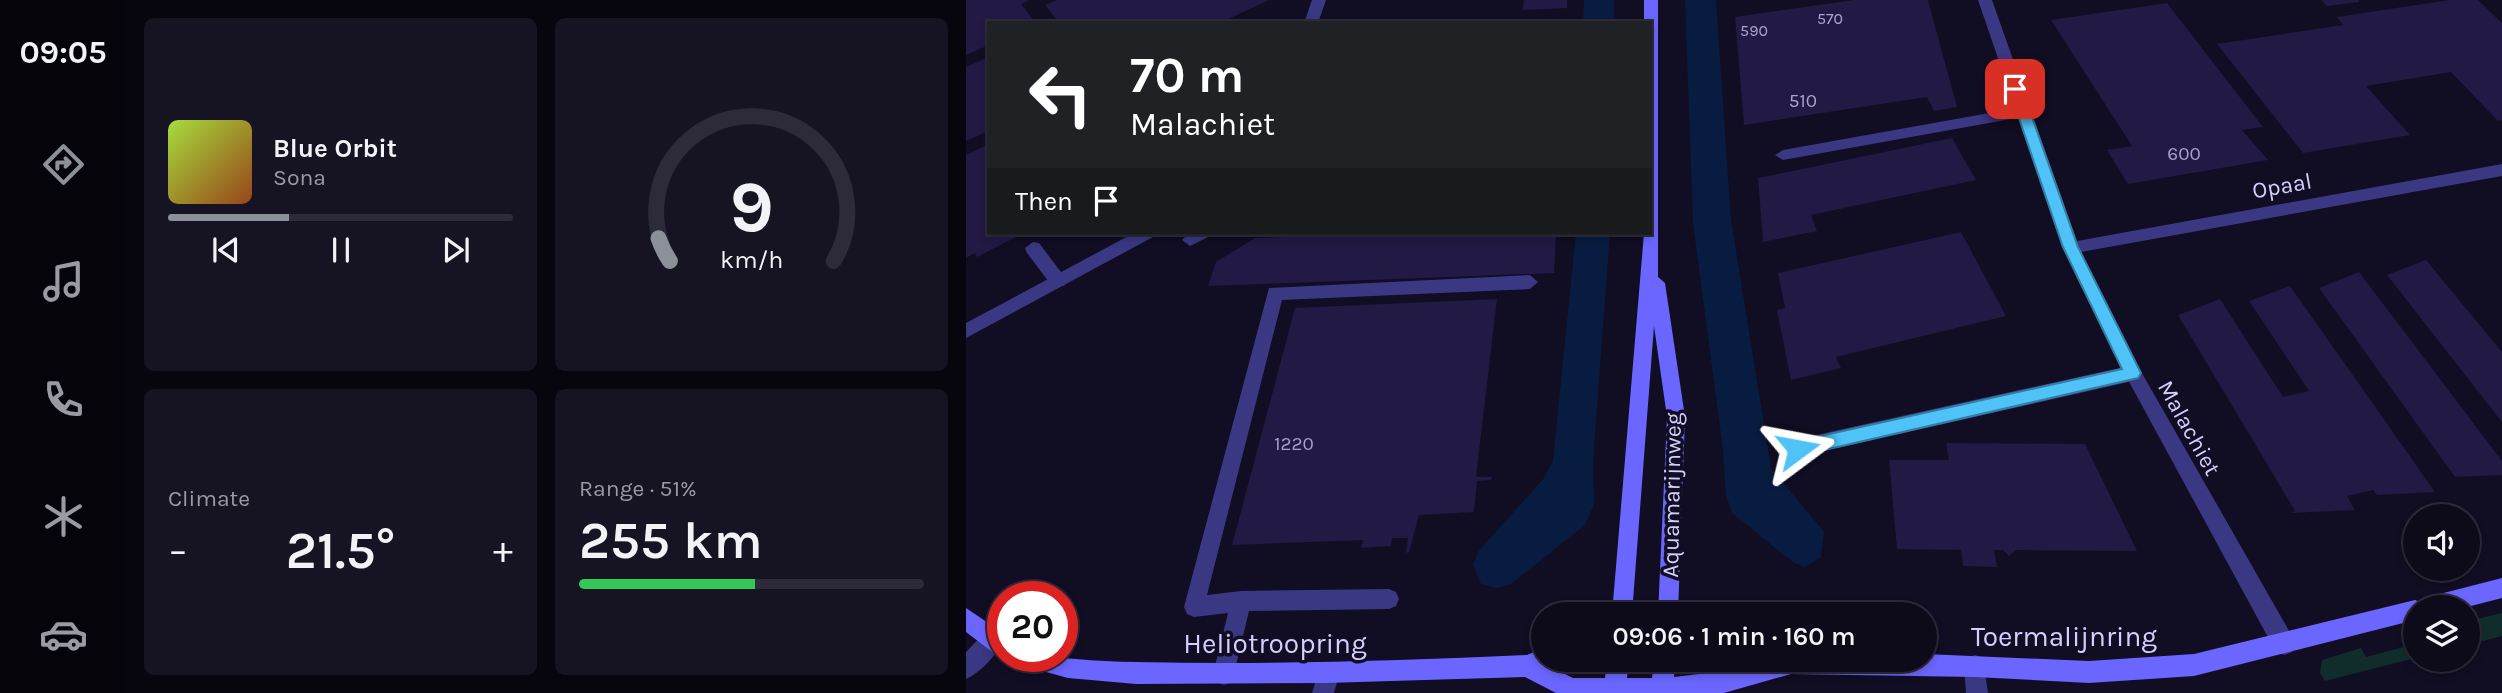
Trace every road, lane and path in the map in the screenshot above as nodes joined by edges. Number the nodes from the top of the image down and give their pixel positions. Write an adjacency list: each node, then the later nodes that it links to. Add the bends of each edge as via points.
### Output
1 (1319, 0): 4 (street)
2 (1651, 0): 5 (street, Aquamarijnweg)
3 (1985, 0): 6 (street, Malachiet)
4 (1312, 21)
5 (1651, 21)
6 (2023, 112): 7 (street); 11 (street, Malachiet)
7 (1783, 155)
8 (2502, 170): 11 (street, Opaal)
9 (1143, 235): 14 (street)
10 (1652, 235): 13 (street, Aquamarijnweg)
11 (2071, 247): 17 (street, Malachiet)
12 (1033, 248): 14 (street)
13 (1652, 251): 23 (street, Aquamarijnweg); 24 (street, Aquamarijnweg, via 1676,417)
14 (1058, 281): 16 (street)
15 (1530, 282): 22 (street, via 1275,293 1194,607)
16 (966, 331)
17 (2133, 373): 18 (street); 28 (street, Malachiet)
18 (1798, 449)
19 (2502, 588): 20 (street)
20 (2475, 595)
21 (1389, 599): 22 (street)
22 (1241, 601): 39 (street)
23 (1623, 602)
24 (1668, 602)
25 (2403, 613): 28 (street, Toermalijnring)
26 (966, 618): 27 (street)
27 (987, 636)
28 (2284, 643): 32 (street, Toermalijnring, via 2194,665 2089,672)
29 (987, 652): 33 (street)
30 (1531, 663): 40 (street, Heliotroopring)
31 (1937, 665): 32 (street, Toermalijnring)
32 (1975, 666): 43 (street)
33 (966, 668)
34 (1078, 669): 39 (street, Heliotroopring)
35 (1547, 672): 41 (street, Heliotroopring, via 1571,689)
36 (1617, 672): 41 (street)
37 (1664, 672): 42 (street)
38 (1756, 672): 42 (street, Toermalijnring, via 1725,682)
39 (1224, 674): 40 (street, Heliotroopring)
40 (1326, 684)
41 (1615, 690): 42 (street, Toermalijnring)
42 (1662, 691)
43 (1977, 693)

